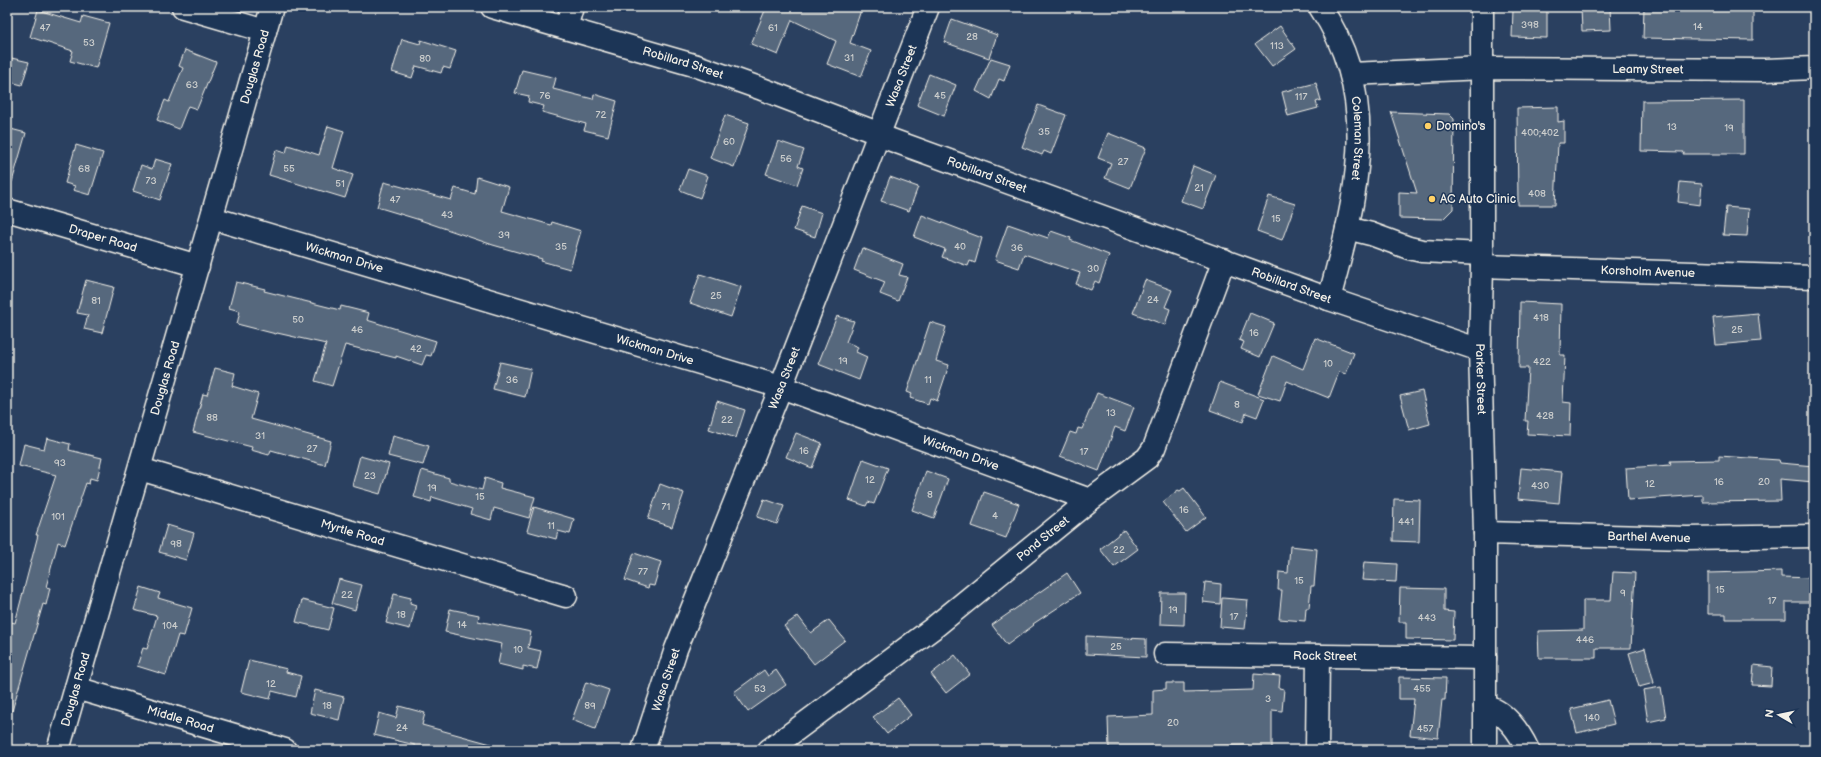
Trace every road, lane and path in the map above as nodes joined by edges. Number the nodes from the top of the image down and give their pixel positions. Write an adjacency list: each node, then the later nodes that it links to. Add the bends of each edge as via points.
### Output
1 (183, 7): 9 (street)
2 (272, 7): 9 (street, Douglas Road)
3 (492, 7): 8 (street, Robillard Street)
4 (572, 7): 8 (street)
5 (928, 7): 13 (street, Wasa Street)
6 (1320, 7): 12 (street, Coleman Street)
7 (1482, 7): 10 (street, Parker Street)
8 (566, 28): 13 (street, Robillard Street, via 697,66 762,88)
9 (265, 31): 15 (street, Douglas Road)
10 (1483, 68): 11 (street, Leamy Street); 12 (street, Leamy Street); 18 (street, Parker Street)
11 (1814, 68)
12 (1352, 74): 16 (street, Coleman Street, via 1357,98 1359,153)
13 (880, 134): 17 (street, Robillard Street); 23 (street, Wasa Street)
14 (7, 210): 19 (street, Draper Road)
15 (212, 218): 19 (street, Douglas Road); 23 (street, Wickman Drive)
16 (1348, 228): 18 (street, Korsholm Avenue, via 1408,248); 21 (street, Coleman Street)
17 (1224, 260): 21 (street, Robillard Street); 25 (street, Pond Street, via 1152,452)
18 (1482, 260): 20 (street, Korsholm Avenue); 22 (street, Parker Street)
19 (198, 266): 24 (street, Douglas Road)
20 (1814, 277)
21 (1329, 299): 22 (street, Robillard Street)
22 (1480, 350): 26 (street, Parker Street)
23 (781, 387): 25 (street, Wickman Drive); 36 (street, Wasa Street, via 676,649)
24 (140, 469): 28 (street, Myrtle Road); 32 (street, Douglas Road)
25 (1090, 500): 37 (street, Pond Street, via 932,629)
26 (1485, 533): 27 (street, Barthel Avenue, via 1688,538); 31 (street, Parker Street)
27 (1814, 536)
28 (566, 596)
29 (1164, 654): 30 (street, Rock Street)
30 (1318, 656): 31 (street, Rock Street); 38 (street)
31 (1485, 658): 33 (street, Parker Street)
32 (76, 688): 34 (street, Douglas Road); 35 (street, Middle Road)
33 (1485, 707): 39 (street, Parker Street); 40 (street, via 1502,714)
34 (58, 750)
35 (285, 750)
36 (643, 750)
37 (769, 750)
38 (1317, 750)
39 (1485, 750)
40 (1528, 750)

